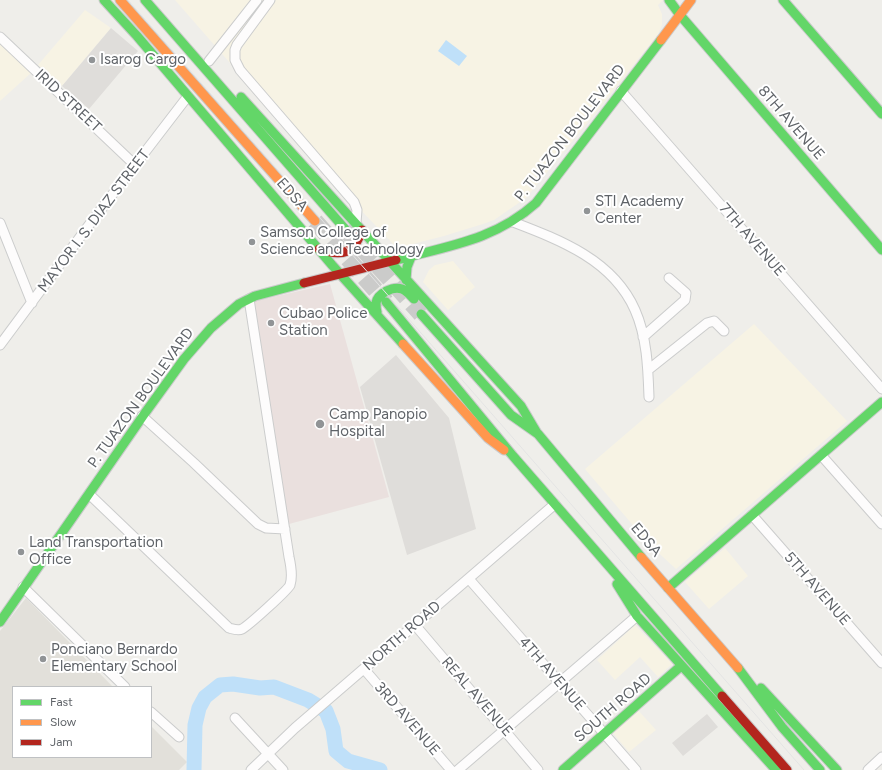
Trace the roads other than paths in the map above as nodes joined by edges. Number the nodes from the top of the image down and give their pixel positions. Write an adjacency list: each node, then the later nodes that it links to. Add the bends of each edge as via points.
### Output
1 (104, 0): 15 (main road, EDSA)
2 (120, 0): 18 (main road, EDSA)
3 (144, 0): 22 (main road, EDSA)
4 (156, 0): 13 (main road, EDSA)
5 (257, 0): 13 (street)
6 (270, 0): 21 (street, via 237,45 235,60 240,70 354,202)
7 (691, 0): 10 (main road, P. TUAZON BOULEVARD)
8 (783, 0): 16 (main road)
9 (673, 2): 10 (main road, 8TH AVENUE); 11 (main road)
10 (680, 15): 11 (main road, P. TUAZON BOULEVARD); 24 (main road, 8TH AVENUE)
11 (670, 29): 14 (main road, P. TUAZON BOULEVARD)
12 (0, 36): 17 (street, IRID STREET)
13 (209, 61): 21 (main road, EDSA)
14 (621, 91): 19 (main road, P. TUAZON BOULEVARD, via 536,203); 40 (street, 7TH AVENUE)
15 (188, 96): 17 (street, MAYOR I. S. DIAZ STREET); 23 (main road, EDSA)
16 (882, 114)
17 (135, 165): 32 (street, MAYOR I. S. DIAZ STREET)
18 (315, 221)
19 (513, 222): 25 (main road, P. TUAZON BOULEVARD, via 482,237); 37 (street, via 555,238 596,262 615,280 629,299)
20 (0, 223): 32 (street)
21 (359, 227): 23 (main road, via 359,240 345,253 332,254); 26 (main road, EDSA)
22 (345, 229)
23 (319, 249): 27 (main road, EDSA)
24 (882, 250)
25 (411, 257): 26 (main road, P. TUAZON BOULEVARD); 29 (main road)
26 (390, 262): 27 (main road, P. TUAZON BOULEVARD); 29 (main road, EDSA)
27 (341, 274): 30 (main road, P. TUAZON BOULEVARD); 34 (main road, EDSA)
28 (669, 278): 37 (street, via 686,293 686,300)
29 (406, 280): 33 (main road, EDSA)
30 (249, 299): 43 (main road, P. TUAZON BOULEVARD, via 239,304 211,328 184,359); 51 (street)
31 (386, 302): 46 (main road, EDSA)
32 (32, 303): 38 (street, MAYOR I. S. DIAZ STREET)
33 (430, 306): 34 (main road, via 417,302 404,289 397,288 379,298 376,304); 44 (main road, EDSA, via 521,406)
34 (377, 314): 46 (main road, EDSA, via 488,438)
35 (421, 314): 44 (main road, EDSA, via 511,415)
36 (724, 331): 39 (street, via 714,321 707,323)
37 (644, 337): 39 (street)
38 (0, 345)
39 (648, 370): 41 (street)
40 (882, 389)
41 (649, 397)
42 (882, 402): 45 (main road)
43 (142, 416): 47 (main road, P. TUAZON BOULEVARD); 51 (street, via 258,524 266,528)
44 (538, 434): 55 (main road, EDSA)
45 (821, 455): 49 (main road); 50 (street)
46 (513, 456): 48 (main road, EDSA)
47 (89, 494): 51 (street, via 230,628 239,630 258,617 290,587 292,578); 54 (main road, P. TUAZON BOULEVARD)
48 (555, 504): 52 (main road, EDSA); 53 (street, NORTH ROAD)
49 (752, 515): 55 (main road); 60 (street, 5TH AVENUE)
50 (882, 524)
51 (285, 529)
52 (599, 555): 56 (main road, EDSA); 80 (main road, EDSA)
53 (469, 579): 58 (street, NORTH ROAD); 63 (street, 4TH AVENUE)
54 (23, 587): 57 (main road, P. TUAZON BOULEVARD); 64 (street)
55 (668, 588): 59 (main road, EDSA)
56 (637, 616): 61 (main road, EDSA); 63 (street)
57 (0, 622)
58 (415, 625): 62 (street, NORTH ROAD); 67 (street, REAL AVENUE)
59 (734, 662): 81 (main road, EDSA, via 782,727); 82 (main road, EDSA)
60 (882, 663)
61 (681, 666): 68 (main road, SOUTH ROAD); 79 (main road, EDSA)
62 (364, 669): 70 (street, NORTH ROAD, via 295,728); 74 (street, 3RD AVENUE)
63 (560, 683): 67 (street); 68 (street, 4TH AVENUE)
64 (124, 686)
65 (152, 713): 69 (street)
66 (235, 718): 70 (street)
67 (506, 730): 75 (street); 76 (street, REAL AVENUE)
68 (604, 734): 77 (main road, SOUTH ROAD); 78 (street, 4TH AVENUE)
69 (179, 737)
70 (269, 754): 72 (street, NORTH ROAD); 73 (street)
71 (882, 757): 83 (street)
72 (251, 770)
73 (283, 770)
74 (451, 770)
75 (458, 770)
76 (538, 770)
77 (563, 770)
78 (636, 770)
79 (776, 770)
80 (787, 770)
81 (820, 770)
82 (838, 770)
83 (868, 770)

